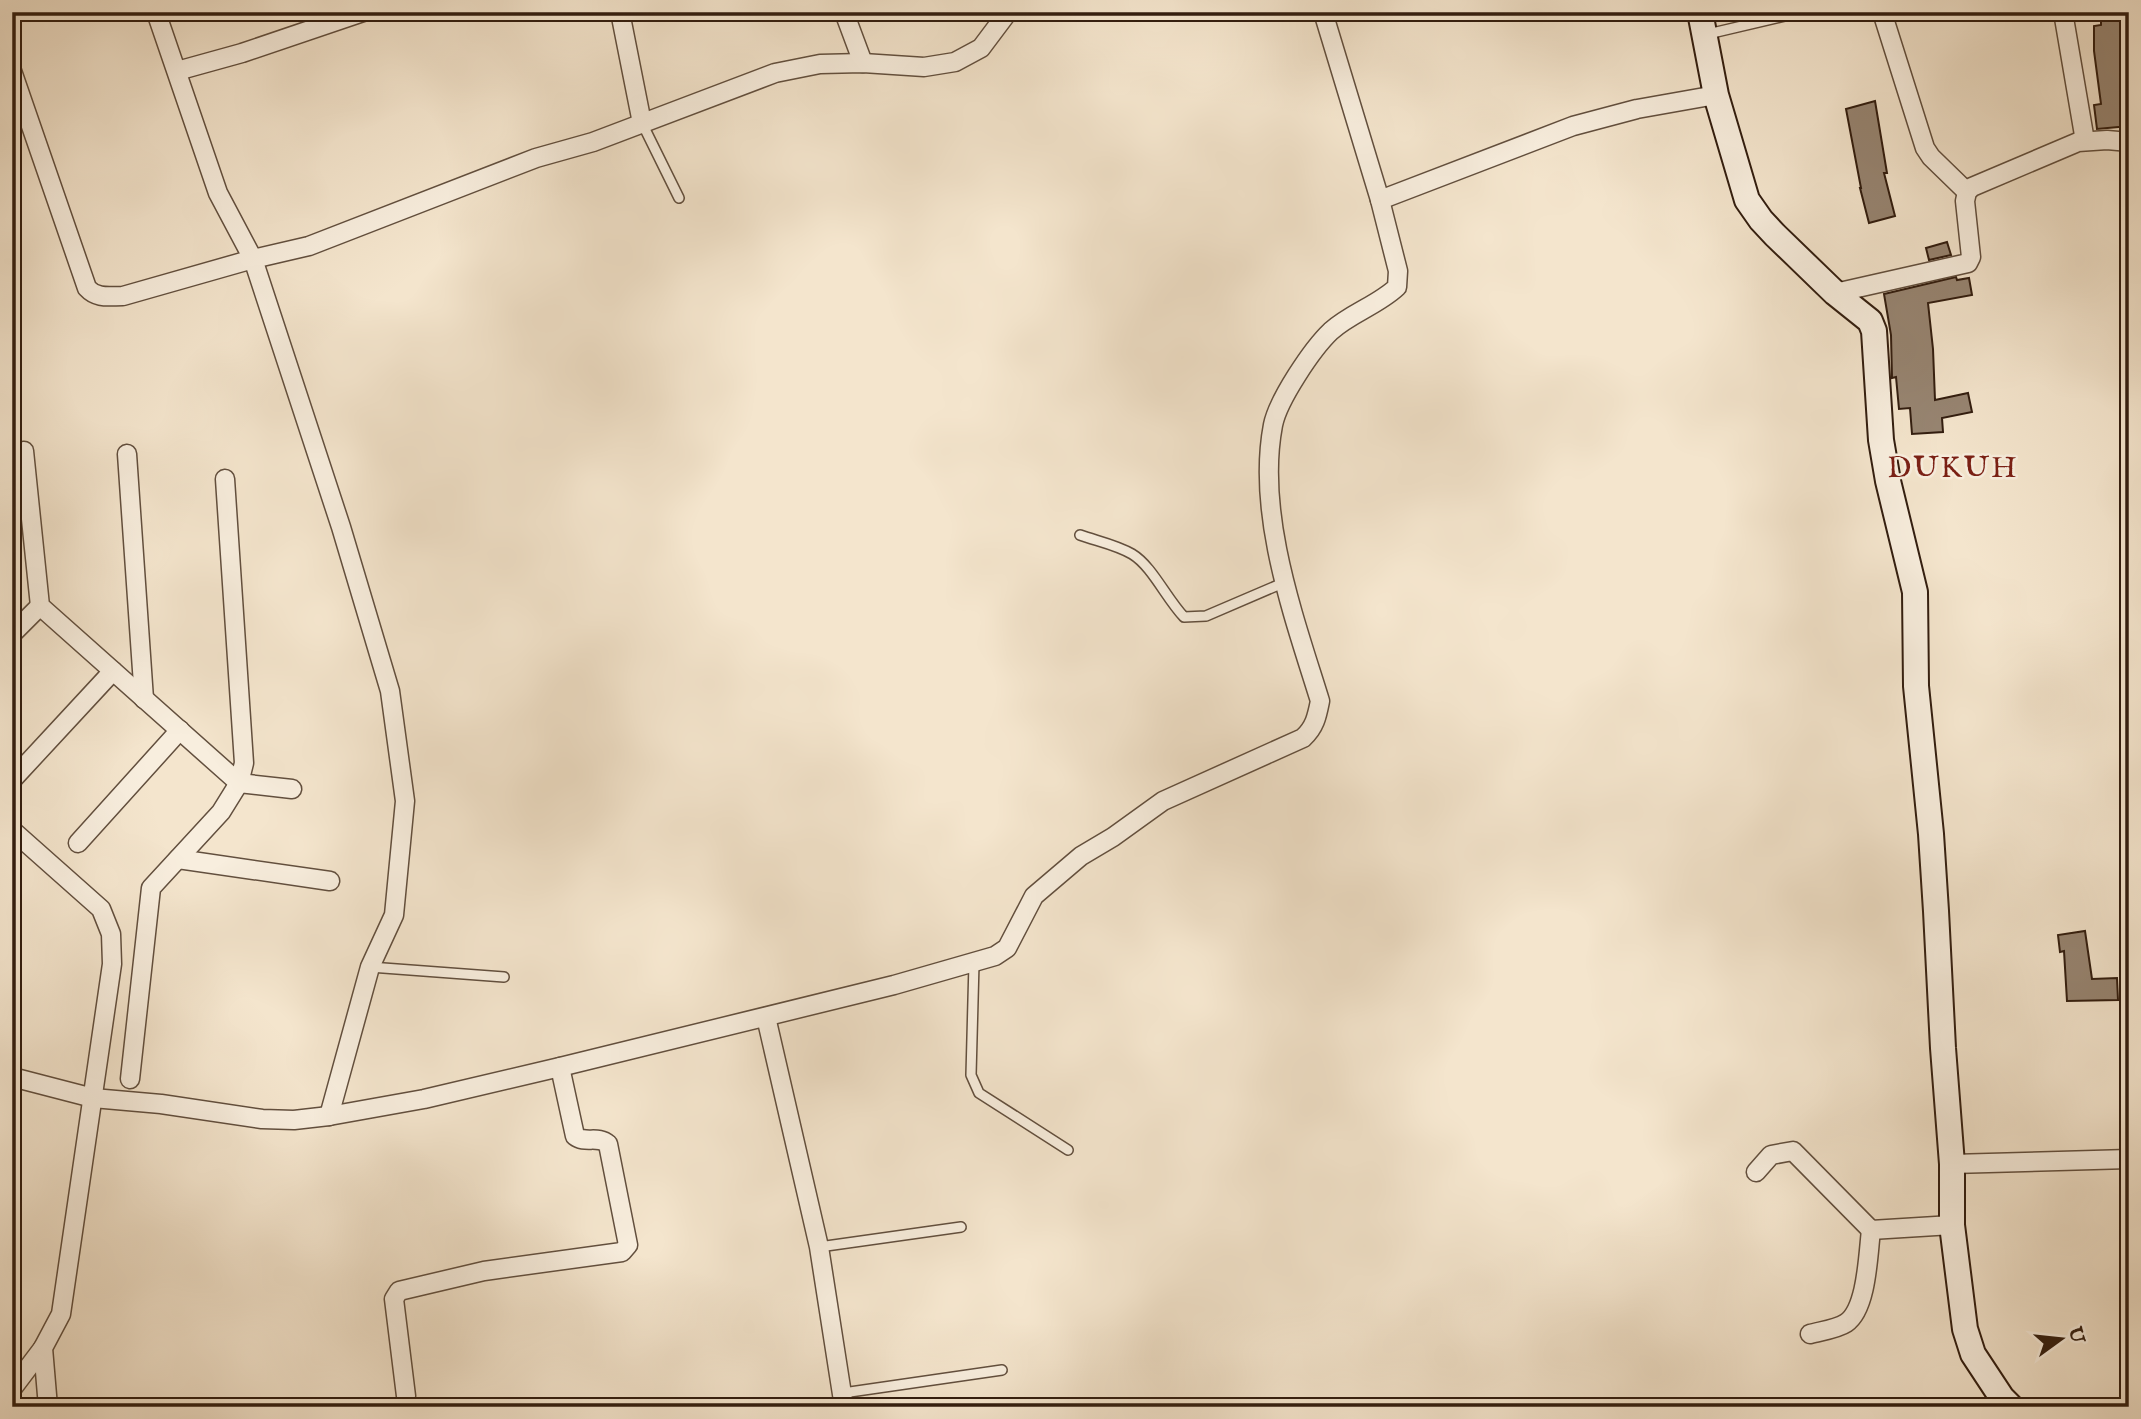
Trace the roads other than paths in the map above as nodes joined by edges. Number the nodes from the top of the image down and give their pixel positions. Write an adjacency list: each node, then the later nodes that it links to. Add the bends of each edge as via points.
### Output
1 (156, 12): 13 (street)
2 (363, 12): 13 (street)
3 (620, 12): 15 (street)
4 (844, 12): 11 (street)
5 (1008, 12): 11 (street, via 981,48 955,62 924,67)
6 (1322, 12): 20 (street)
7 (1882, 12): 18 (street, via 1925,148)
8 (2063, 12): 16 (street)
9 (1798, 13): 10 (lane)
10 (1702, 24): 14 (street)
11 (863, 63): 15 (street, via 820,64 775,73)
12 (12, 71): 21 (street, via 87,288 93,294 123,296)
13 (177, 71): 21 (street, via 218,193)
14 (1716, 95): 20 (street, via 1573,126); 22 (street, via 1748,200 1761,220)
15 (642, 123): 19 (lane); 21 (street, via 536,158 309,246)
16 (2085, 141): 17 (street); 18 (street)
17 (2129, 142)
18 (1967, 192): 22 (street, via 1968,263)
19 (679, 198)
20 (1380, 200): 29 (street, via 1398,271 1397,287 1331,331 1306,361 1274,424 1270,469)
21 (253, 259): 43 (street, via 390,691 405,801 394,915)
22 (1835, 293): 53 (street, via 1870,321 1874,331 1881,440 1915,592 1920,749 1931,834)
23 (24, 451): 25 (street)
24 (127, 454): 33 (street)
25 (27, 472): 27 (street); 30 (street)
26 (225, 479): 36 (street, via 244,763)
27 (12, 488)
28 (1080, 536): 29 (lane, via 1132,554 1184,617 1206,617)
29 (1283, 583): 42 (street, via 1320,701 1312,730 1290,746 1163,801 1081,856 1034,896 1007,948)
30 (40, 607): 31 (street); 32 (street)
31 (12, 634)
32 (113, 671): 33 (street); 35 (street)
33 (144, 699): 34 (street)
34 (180, 730): 36 (street); 39 (street)
35 (12, 780)
36 (239, 783): 37 (street); 40 (street, via 221,813)
37 (292, 789)
38 (12, 830): 49 (street, via 101,909 111,934 112,964)
39 (78, 844)
40 (178, 859): 41 (street); 48 (street, via 151,887)
41 (330, 881)
42 (974, 963): 45 (street); 51 (lane, via 974,1087)
43 (370, 967): 44 (lane); 50 (street)
44 (504, 977)
45 (765, 1017): 46 (street); 58 (street)
46 (560, 1067): 50 (street); 63 (street, via 575,1136 608,1144 628,1245 622,1252 484,1271 399,1291 394,1299)
47 (12, 1077): 49 (street)
48 (130, 1079)
49 (93, 1098): 50 (street, via 262,1119); 60 (street, via 61,1314)
50 (329, 1116)
51 (1068, 1150)
52 (2129, 1159): 53 (street)
53 (1952, 1164): 55 (street)
54 (1756, 1172): 57 (street, via 1771,1155 1793,1152)
55 (1952, 1225): 57 (street); 66 (street, via 1969,1342)
56 (961, 1227): 58 (lane)
57 (1871, 1230): 59 (street, via 1857,1313 1845,1324)
58 (819, 1247): 64 (street)
59 (1810, 1334)
60 (43, 1348): 62 (street); 65 (street)
61 (1002, 1370): 64 (lane)
62 (12, 1388)
63 (406, 1396)
64 (843, 1400)
65 (48, 1407)
66 (2011, 1407)

